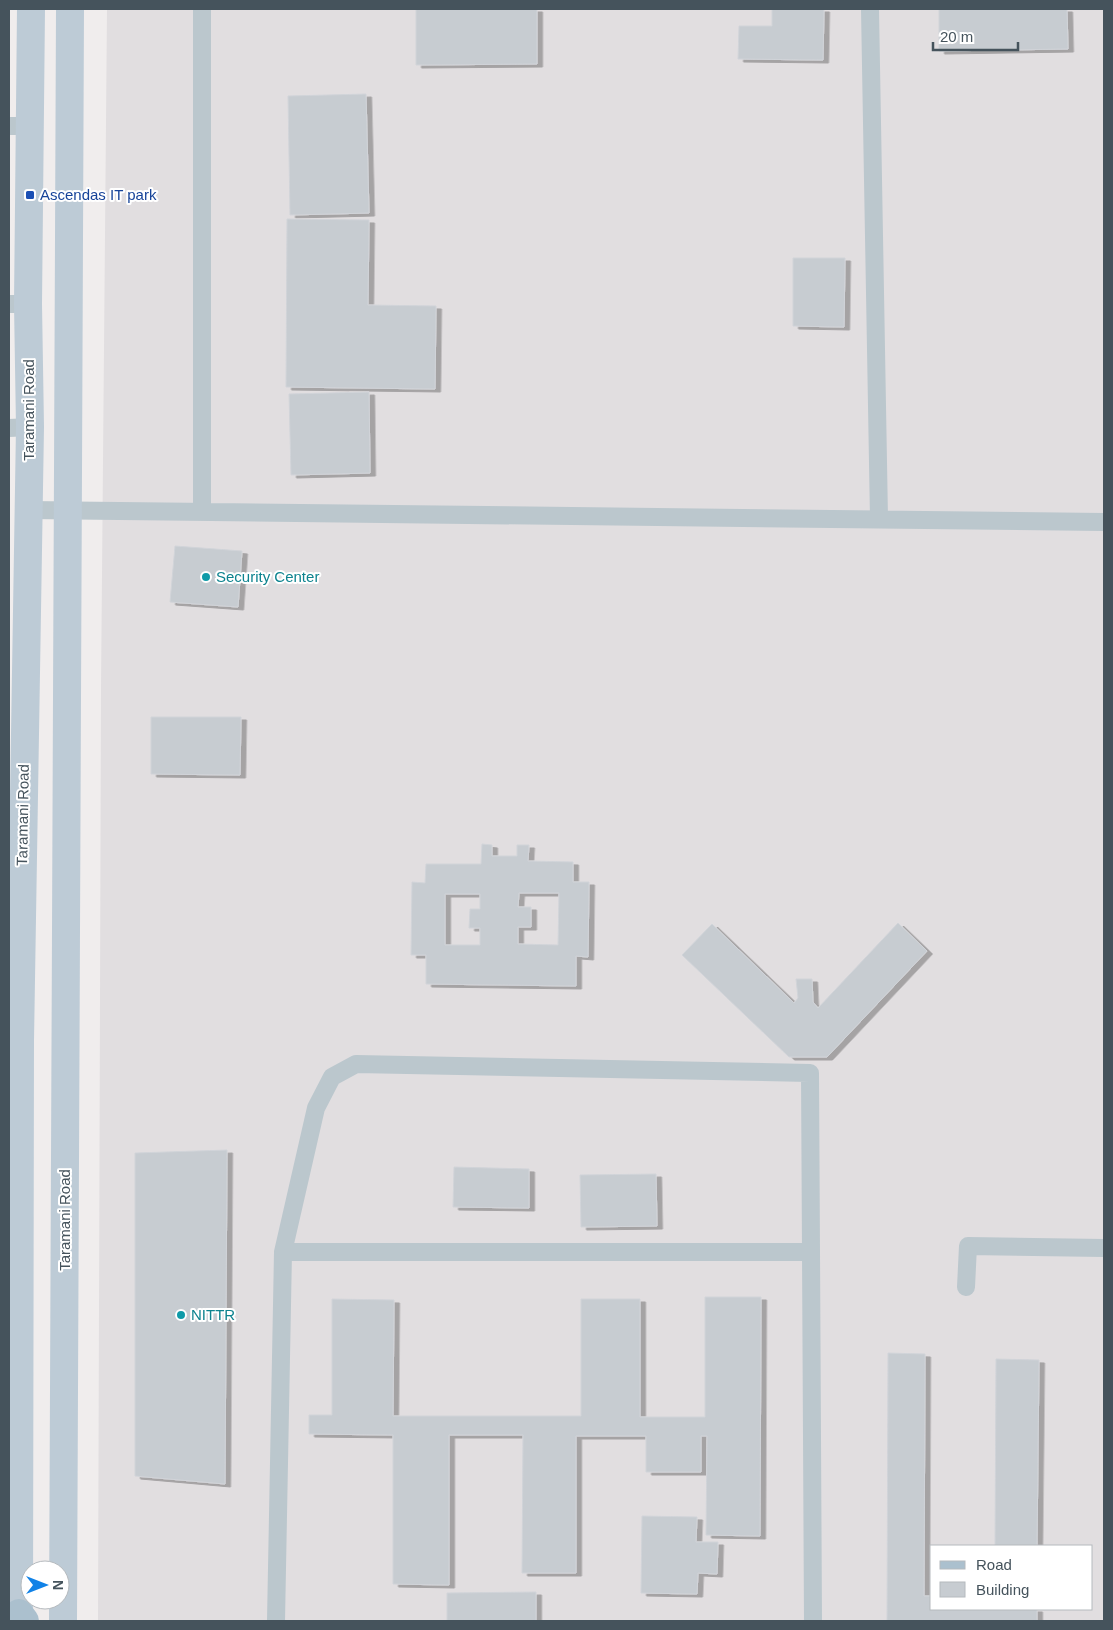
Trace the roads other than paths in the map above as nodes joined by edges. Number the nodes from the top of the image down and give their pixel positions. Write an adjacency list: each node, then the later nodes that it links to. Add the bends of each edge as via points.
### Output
1 (31, 9): 5 (street, Taramani Road)
2 (70, 9): 9 (street, Taramani Road)
3 (202, 9): 10 (lane)
4 (870, 9): 11 (lane)
5 (19, 126): 6 (street, Taramani Road)
6 (19, 304): 7 (street, Taramani Road)
7 (19, 427): 8 (street, Taramani Road)
8 (28, 510): 9 (lane); 13 (street, Taramani Road)
9 (68, 510): 10 (lane); 20 (street, Taramani Road)
10 (202, 511): 11 (lane)
11 (879, 519): 12 (lane)
12 (1104, 522)
13 (14, 1042): 18 (street, Taramani Road)
14 (1104, 1248): 17 (lane, via 968,1246)
15 (283, 1252): 16 (lane); 16 (lane, via 316,1108 332,1078 356,1064 810,1073); 21 (lane)
16 (811, 1252): 22 (lane)
17 (966, 1287)
18 (14, 1430): 19 (street, Taramani Road)
19 (18, 1617)
20 (63, 1621)
21 (276, 1621)
22 (813, 1621)

